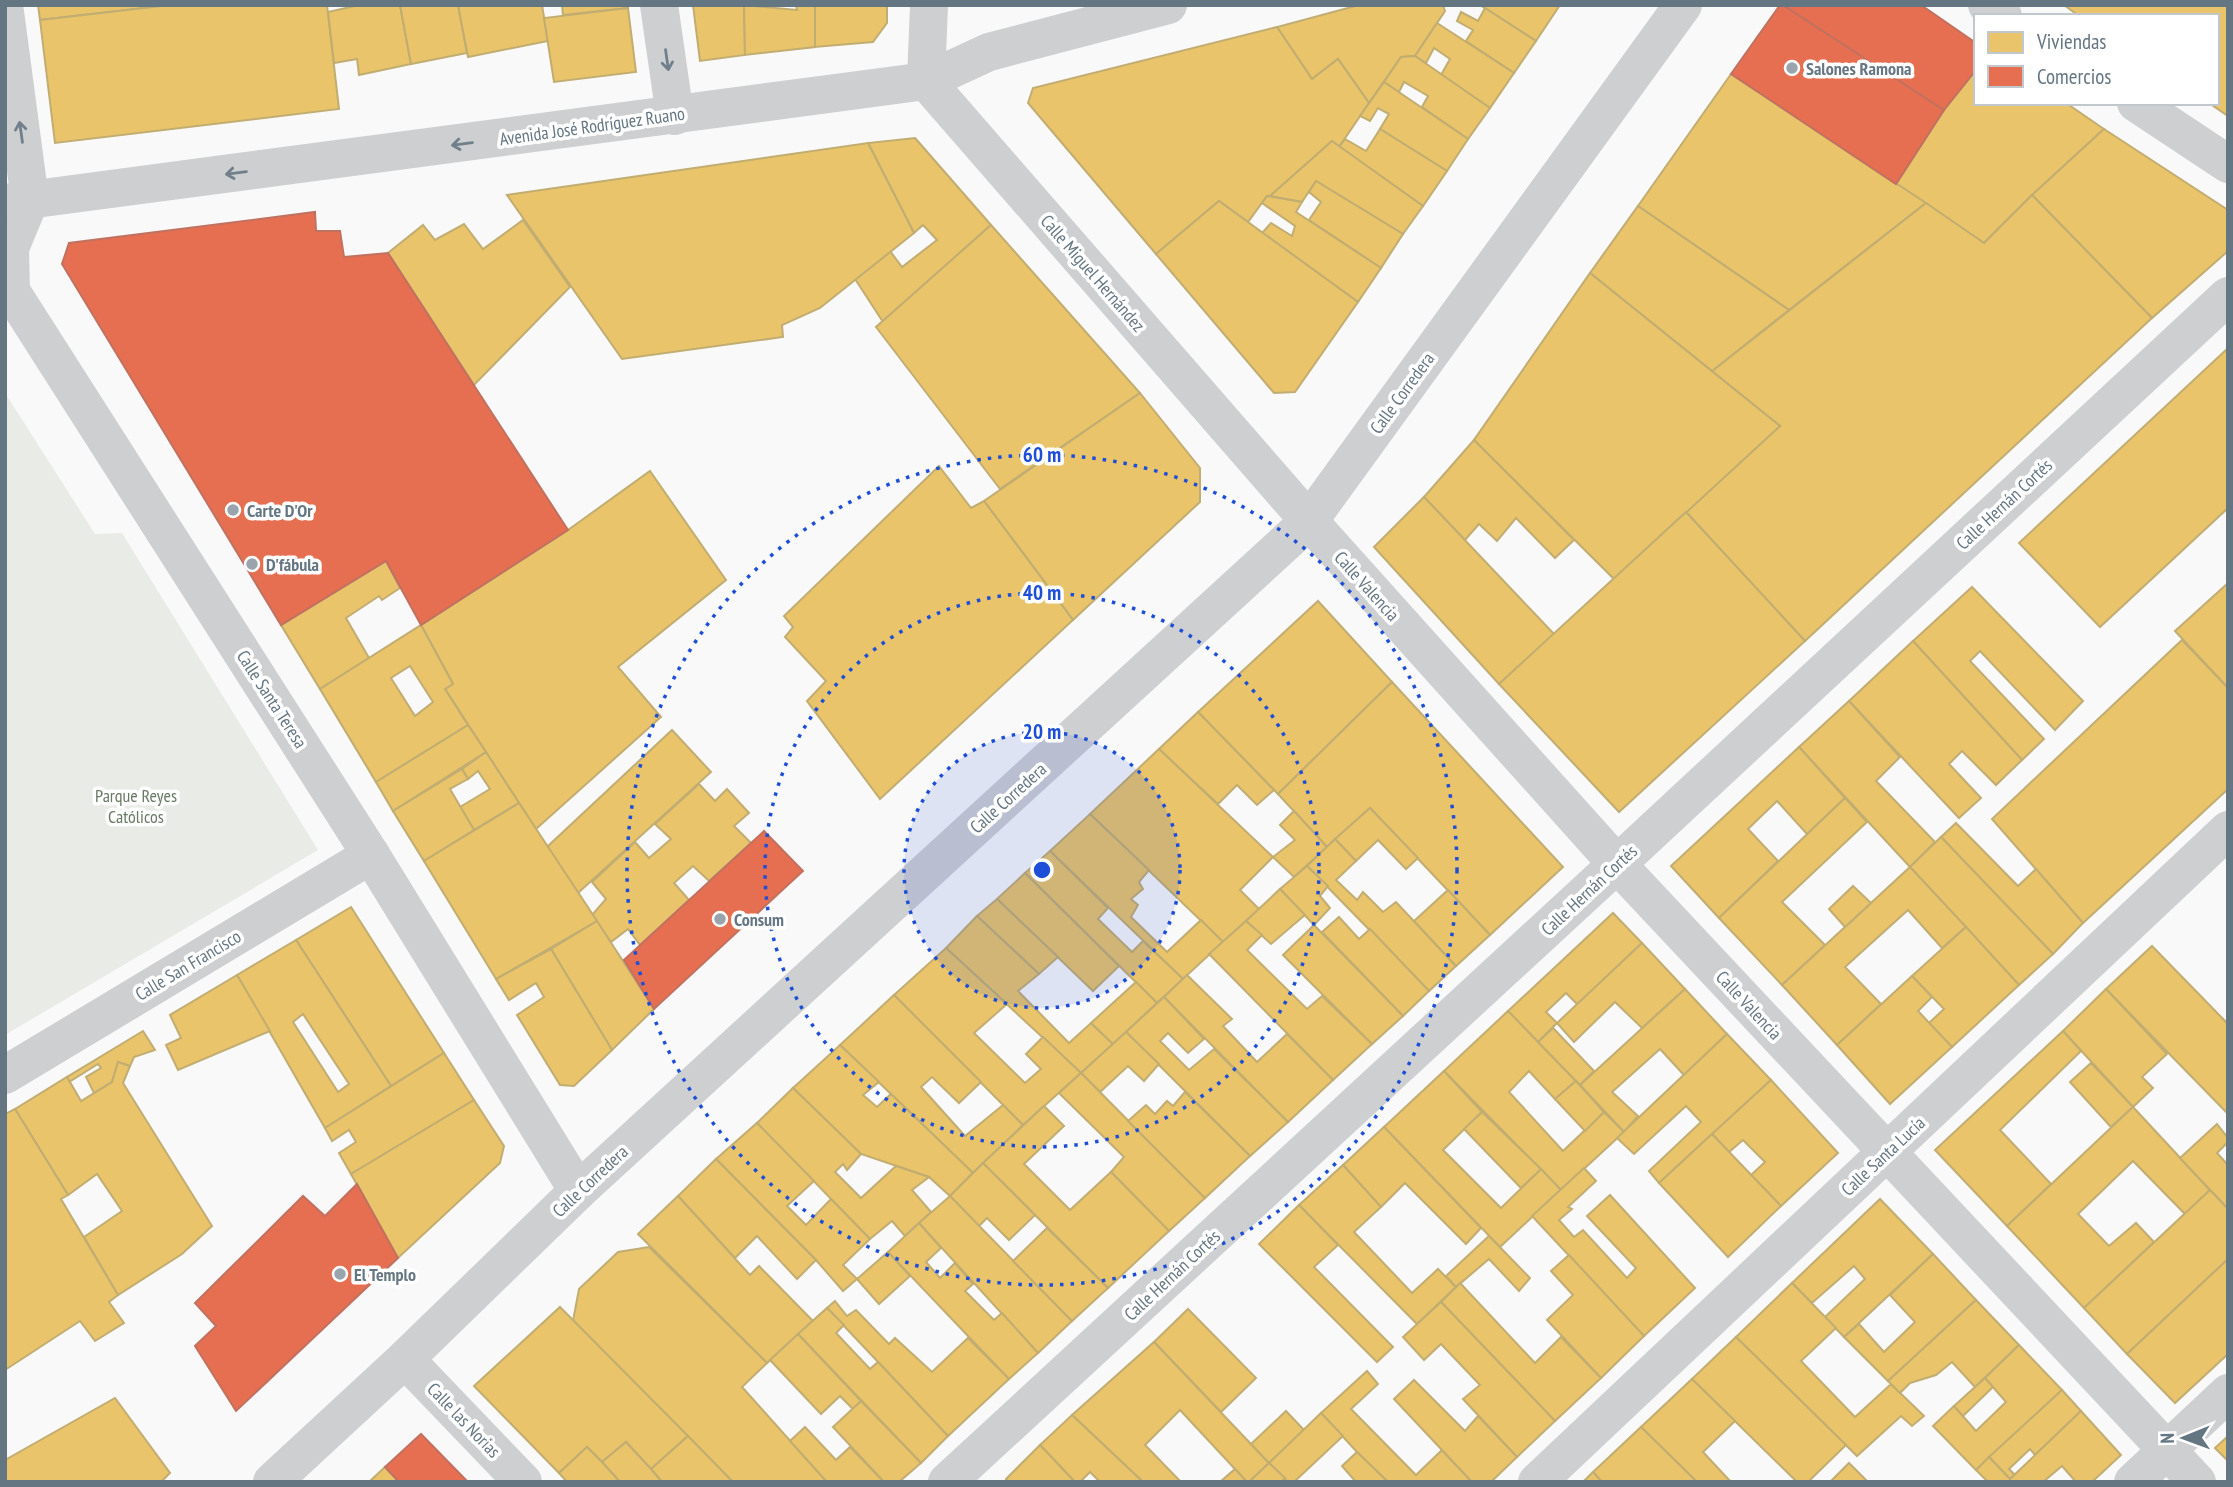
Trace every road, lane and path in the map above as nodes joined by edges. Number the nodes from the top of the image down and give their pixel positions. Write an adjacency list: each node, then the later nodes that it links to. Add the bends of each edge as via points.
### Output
1 (659, 5): 8 (street, one-way to 8)
2 (929, 5): 6 (street)
3 (1168, 5): 6 (street, Avenida José Rodríguez Ruano, via 989,52)
4 (1684, 5): 12 (street, Calle Corredera)
5 (5, 12): 10 (street, one-way to 5)
6 (926, 81): 8 (street, Avenida José Rodríguez Ruano); 12 (street, Calle Miguel Hernández)
7 (2139, 105): 9 (street)
8 (675, 116): 10 (street, Avenida José Rodríguez Ruano, one-way to 10)
9 (2228, 164)
10 (18, 202): 14 (street, Calle Santa Teresa, via 10,248 11,291)
11 (2228, 296): 15 (street, Calle Hernán Cortés)
12 (1309, 521): 15 (street, Calle Valencia); 18 (street, Calle Corredera)
13 (2228, 830): 17 (street, Calle Santa Lucía)
14 (371, 855): 16 (street, Calle San Francisco); 18 (street, Calle Santa Teresa)
15 (1617, 864): 17 (street, Calle Valencia); 24 (street, Calle Hernán Cortés)
16 (5, 1075)
17 (1887, 1152): 21 (street, Calle Valencia); 25 (street, Calle Santa Lucía)
18 (578, 1191): 19 (street, Calle Corredera)
19 (405, 1359): 22 (street, Calle Corredera); 23 (street, Calle las Norias)
20 (2228, 1393): 21 (street)
21 (2166, 1450): 26 (street); 27 (street, Calle Valencia)
22 (272, 1482)
23 (523, 1482)
24 (947, 1482)
25 (1537, 1482)
26 (2133, 1482)
27 (2197, 1482)

